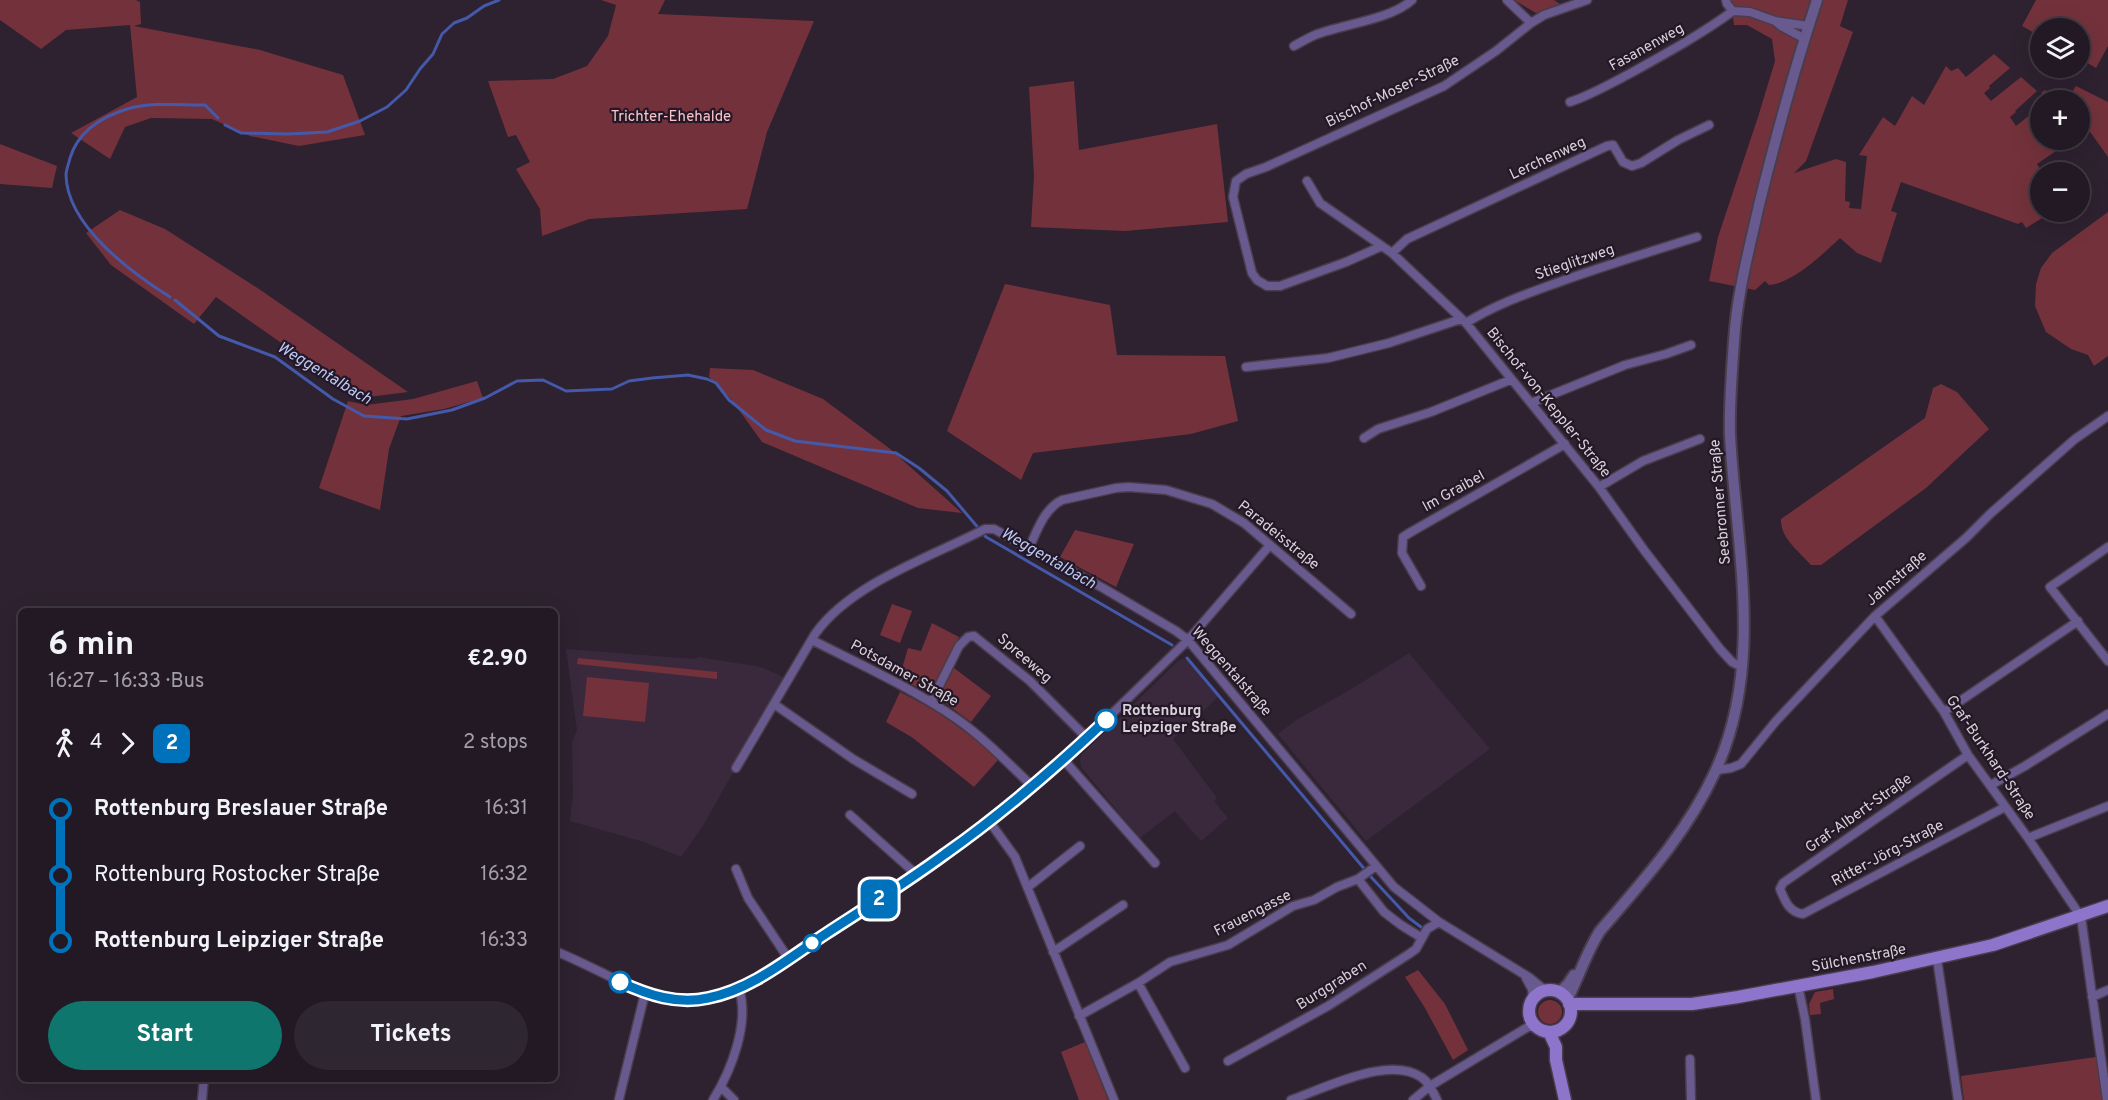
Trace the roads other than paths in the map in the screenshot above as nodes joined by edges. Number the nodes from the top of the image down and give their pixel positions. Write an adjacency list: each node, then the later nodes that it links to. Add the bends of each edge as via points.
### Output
1 (1412, 0): 11 (street, via 1390,12 1316,35)
2 (1508, 0): 8 (street)
3 (1587, 0): 8 (street, Bischof-Moser-Straße)
4 (1726, 0): 6 (street)
5 (1817, 0): 9 (street, Seebronner Straße)
6 (1732, 11): 7 (street, via 1750,12); 12 (street, Fasanenweg, via 1702,33)
7 (1775, 21): 9 (street); 10 (street)
8 (1531, 23): 16 (street, Bischof-Moser-Straße, via 1444,86 1236,181 1233,197 1252,273 1267,286 1280,286)
9 (1809, 26): 10 (street, Seebronner Straße)
10 (1805, 39): 38 (street, Seebronner Straße, via 1772,151 1744,268 1736,323 1730,432 1745,618)
11 (1294, 46)
12 (1570, 102)
13 (1709, 125): 17 (street, Lerchenweg, via 1632,166 1623,162 1613,146 1607,147 1407,239)
14 (1307, 181): 16 (street, Bischof-von-Keppler-Straße, via 1320,203)
15 (1697, 237): 18 (street, Stieglitzweg, via 1507,301)
16 (1382, 246): 17 (street, Bischof-von-Keppler-Straße)
17 (1392, 253): 18 (street, Bischof-von-Keppler-Straße)
18 (1464, 321): 20 (street, Stieglitzweg, via 1328,358); 21 (street, Bischof-von-Keppler-Straße)
19 (1691, 345): 22 (street, via 1625,365)
20 (1246, 366)
21 (1510, 380): 22 (street, Bischof-von-Keppler-Straße); 24 (street, via 1378,429)
22 (1531, 403): 26 (street, Bischof-von-Keppler-Straße)
23 (2108, 416): 33 (street, Jahnstraße, via 2075,439)
24 (1364, 438)
25 (1700, 439): 27 (street, via 1643,461)
26 (1565, 444): 27 (street, Bischof-von-Keppler-Straße); 31 (street, Im Graibel, via 1403,537 1402,553)
27 (1599, 487): 38 (street, Bischof-von-Keppler-Straße, via 1711,638 1732,662)
28 (1270, 545): 30 (street, Paradeisstraße, via 1235,516 1212,504 1166,490 1129,487 1056,503); 32 (street, Paradeisstraße); 36 (street)
29 (2108, 547): 34 (street, via 2050,587)
30 (1029, 548): 35 (street, Weggentalstraße, via 994,529 982,530 856,596 825,621); 36 (street, Weggentalstraße)
31 (1421, 586)
32 (1351, 614)
33 (1875, 616): 41 (street, Graf-Burkhard-Straße); 47 (street, Jahnstraße, via 1741,764)
34 (2078, 621): 37 (street); 41 (street)
35 (812, 640): 39 (street, Potsdamer Straße); 40 (street, Weggentalstraße)
36 (1188, 640): 43 (street); 58 (street, Weggentalstraße)
37 (2108, 661)
38 (1742, 667): 47 (street, Seebronner Straße, via 1730,730)
39 (931, 702): 43 (street, Spreeweg, via 959,646 974,636 1030,681); 49 (street, Potsdamer Straße, via 972,730)
40 (774, 704): 46 (street, Weggentalstraße); 50 (street)
41 (1944, 712): 44 (street, Graf-Burkhard-Straße)
42 (2108, 714): 48 (street)
43 (1087, 738): 45 (street)
44 (1968, 755): 48 (street, Graf-Burkhard-Straße); 63 (street, Graf-Albert-Straße, via 1783,883 1780,889)
45 (1063, 759): 49 (street); 57 (street)
46 (736, 768)
47 (1716, 770): 81 (street, Seebronner Straße, via 1678,838 1600,932)
48 (1990, 784): 52 (street, Graf-Burkhard-Straße)
49 (1032, 786): 54 (street)
50 (912, 794)
51 (2108, 806): 55 (street)
52 (2005, 807): 55 (street, Graf-Burkhard-Straße); 63 (street, Ritter-Jörg-Straße, via 1803,914)
53 (850, 815): 60 (street)
54 (989, 821): 60 (street); 62 (street, via 1015,857)
55 (2028, 838): 66 (street, Graf-Burkhard-Straße)
56 (1080, 846): 62 (street)
57 (1155, 863)
58 (1374, 868): 61 (street, Frauengasse); 67 (street, Weggentalstraße)
59 (736, 869): 71 (street, via 748,898)
60 (916, 874): 71 (street)
61 (1360, 878): 68 (street, via 1384,912); 74 (street, Frauengasse, via 1293,906 1228,945 1170,962)
62 (1028, 887): 70 (street)
63 (1786, 904)
64 (1123, 905): 70 (street)
65 (2108, 906): 66 (main road, Sülchenstraße)
66 (2081, 917): 72 (main road, Sülchenstraße); 79 (street)
67 (1439, 922): 68 (street, Burggraben, via 1427,929); 73 (street, Weggentalstraße)
68 (1422, 938): 86 (street, Burggraben, via 1416,949 1349,993)
69 (558, 952): 78 (street)
70 (1053, 952): 82 (street)
71 (788, 958): 76 (street)
72 (1937, 959): 75 (main road, Sülchenstraße); 102 (street)
73 (1524, 975): 80 (street); 81 (street, Weggentalstraße)
74 (1138, 984): 82 (street, Frauengasse); 87 (street)
75 (1798, 985): 81 (main road, Sülchenstraße, via 1692,1004); 101 (street)
76 (739, 989): 78 (street, via 702,999 673,999); 90 (street, via 739,1033)
77 (2108, 990): 79 (street)
78 (645, 993): 91 (street)
79 (2091, 997): 103 (street)
80 (1533, 999): 81 (main road); 83 (main road, via 1529,1010)
81 (1562, 1000): 84 (main road, via 1565,1025)
82 (1079, 1016): 95 (street)
83 (1532, 1024): 84 (main road); 89 (street)
84 (1555, 1030): 99 (main road, via 1556,1060)
85 (1690, 1059): 100 (street)
86 (1228, 1061)
87 (1185, 1068)
88 (204, 1082): 92 (street)
89 (1430, 1086): 96 (street, via 1411,1073 1374,1070); 97 (street); 98 (street)
90 (721, 1087): 93 (street); 94 (street)
91 (619, 1099)
92 (202, 1100)
93 (713, 1100)
94 (734, 1100)
95 (1114, 1100)
96 (1291, 1100)
97 (1413, 1100)
98 (1437, 1100)
99 (1565, 1100)
100 (1691, 1100)
101 (1816, 1100)
102 (1958, 1100)
103 (2107, 1100)

